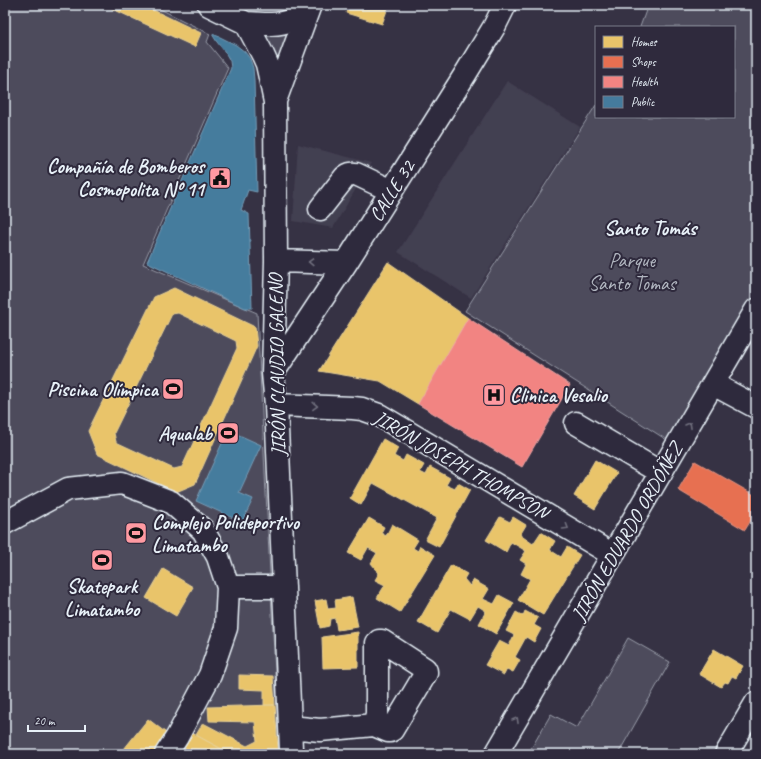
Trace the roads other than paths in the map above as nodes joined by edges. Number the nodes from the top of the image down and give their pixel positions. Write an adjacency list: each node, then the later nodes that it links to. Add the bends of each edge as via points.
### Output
1 (208, 5): 4 (street)
2 (505, 5): 6 (street, CALLE 32, via 494,27)
3 (310, 6): 4 (street, via 296,17 284,22); 5 (street)
4 (246, 23): 5 (street, JIRÓN CLAUDIO GALENO, via 267,64)
5 (275, 102): 8 (street, JIRÓN CLAUDIO GALENO)
6 (392, 191): 7 (street, via 356,174 349,174); 9 (street, CALLE 32)
7 (320, 208)
8 (276, 261): 9 (street, one-way to 8); 11 (street, JIRÓN CLAUDIO GALENO)
9 (346, 263): 11 (street, CALLE 32)
10 (756, 310): 12 (street, JIRÓN EDUARDO ORDÓÑEZ)
11 (273, 373): 13 (street, JIRÓN CLAUDIO GALENO)
12 (713, 384): 14 (street); 16 (street, JIRÓN EDUARDO ORDÓÑEZ, one-way to 12)
13 (276, 405): 18 (street, JIRÓN JOSEPH THOMPSON, one-way to 18, via 353,408 379,415); 20 (street, JIRÓN CLAUDIO GALENO)
14 (756, 407)
15 (576, 423): 16 (street)
16 (661, 473): 18 (street, JIRÓN EDUARDO ORDÓÑEZ)
17 (5, 523): 19 (street, via 68,489 122,483 171,502 203,530 218,557)
18 (613, 555): 26 (street, JIRÓN EDUARDO ORDÓÑEZ, one-way to 18)
19 (228, 587): 20 (street); 24 (street, via 226,628 210,675)
20 (284, 588): 23 (street, JIRÓN CLAUDIO GALENO)
21 (756, 703): 27 (street)
22 (374, 725): 23 (street, via 320,730)
23 (290, 727): 25 (street, JIRÓN CLAUDIO GALENO)
24 (166, 754)
25 (292, 754)
26 (496, 754)
27 (726, 754)

